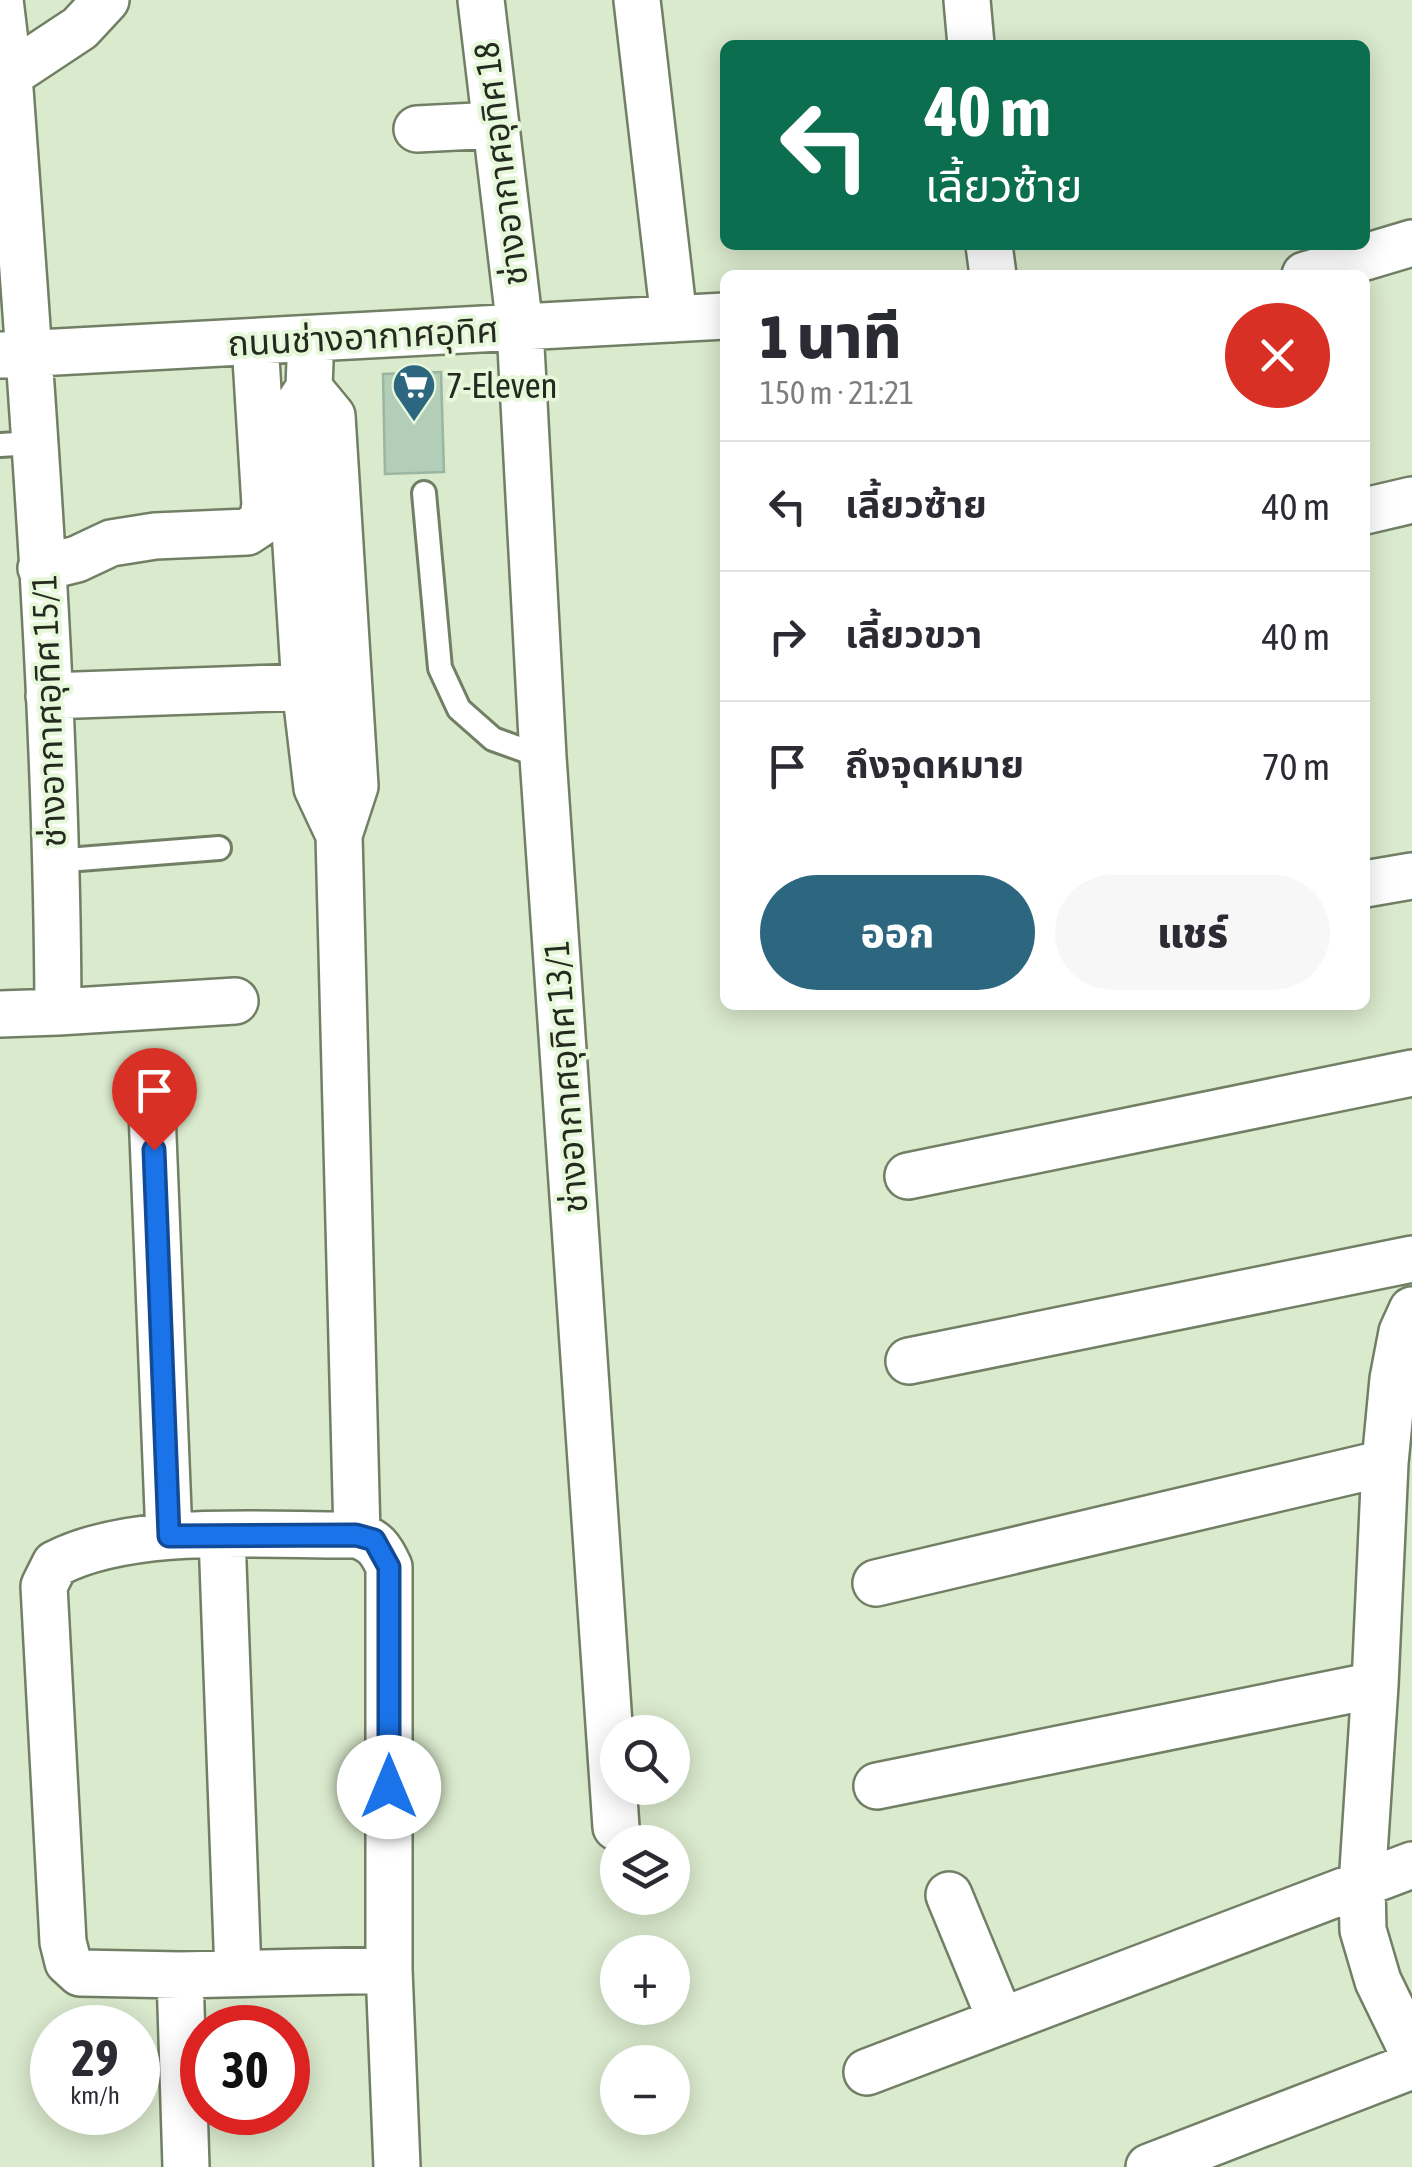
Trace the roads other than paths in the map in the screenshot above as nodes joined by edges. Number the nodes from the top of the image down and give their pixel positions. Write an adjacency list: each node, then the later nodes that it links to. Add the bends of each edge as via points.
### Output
1 (0, 0): 7 (street, ช่างอากาศอุทิศ 15/1)
2 (106, 0): 7 (street, via 80,28)
3 (481, 0): 8 (street, ช่างอากาศอุทิศ 18)
4 (637, 0): 13 (street)
5 (967, 0): 6 (street)
6 (971, 40)
7 (9, 76): 17 (street, ช่างอากาศอุทิศ 15/1)
8 (496, 125): 9 (street); 14 (street, ช่างอากาศอุทิศ 18)
9 (417, 130)
10 (1412, 244): 11 (street)
11 (1322, 270)
12 (720, 316): 13 (street, ถนนช่างอากาศอุทิศ)
13 (674, 319): 14 (street, ถนนช่างอากาศอุทิศ)
14 (520, 328): 15 (street, ถนนช่างอากาศอุทิศ); 26 (street, ช่างอากาศอุทิศ 13/1)
15 (310, 339): 16 (street, ถนนช่างอากาศอุทิศ); 18 (street)
16 (255, 342): 17 (street, ถนนช่างอากาศอุทิศ); 23 (street, via 262,522 247,532 110,543)
17 (14, 354): 19 (street, ช่างอากาศอุทิศ 15/1)
18 (309, 388): 24 (street, via 288,420); 27 (street, via 332,416 354,786)
19 (17, 444): 23 (street, ช่างอากาศอุทิศ 15/1)
20 (424, 493): 26 (lane, via 440,668 458,709 493,739)
21 (1412, 500): 22 (street)
22 (1370, 511)
23 (42, 568): 25 (street, ช่างอากาศอุทิศ 15/1)
24 (305, 688): 25 (street); 27 (street, via 317,788)
25 (49, 696): 29 (street, ช่างอากาศอุทิศ 15/1)
26 (544, 757): 48 (street, ช่างอากาศอุทิศ 13/1)
27 (339, 835): 42 (street)
28 (219, 848): 29 (lane)
29 (54, 860): 33 (street, ช่างอากาศอุทิศ 15/1)
30 (1412, 876): 31 (street)
31 (1370, 883)
32 (235, 1000): 33 (street)
33 (58, 1012): 34 (street)
34 (0, 1014)
35 (1412, 1073): 37 (street)
36 (152, 1111): 43 (street)
37 (908, 1176)
38 (1412, 1260): 40 (street)
39 (1412, 1310): 41 (street, via 1393,1379)
40 (909, 1361)
41 (1385, 1463): 45 (street); 46 (street)
42 (356, 1535): 44 (street); 52 (street, via 374,1540 389,1567)
43 (169, 1536): 44 (street); 54 (street, via 74,1554 56,1564 44,1586 68,1962 80,1973)
44 (222, 1536): 53 (street)
45 (876, 1583)
46 (1376, 1685): 47 (street); 50 (street)
47 (878, 1786)
48 (616, 1825)
49 (1412, 1865): 50 (street)
50 (1362, 1885): 55 (street); 56 (street, via 1363,1930 1378,1980)
51 (948, 1895): 55 (street)
52 (388, 1970): 53 (street); 60 (street)
53 (238, 1973): 54 (street)
54 (180, 1975): 59 (street)
55 (1001, 2021): 58 (street)
56 (1412, 2051)
57 (1412, 2066): 61 (street)
58 (867, 2072)
59 (186, 2167)
60 (396, 2167)
61 (1148, 2167)

